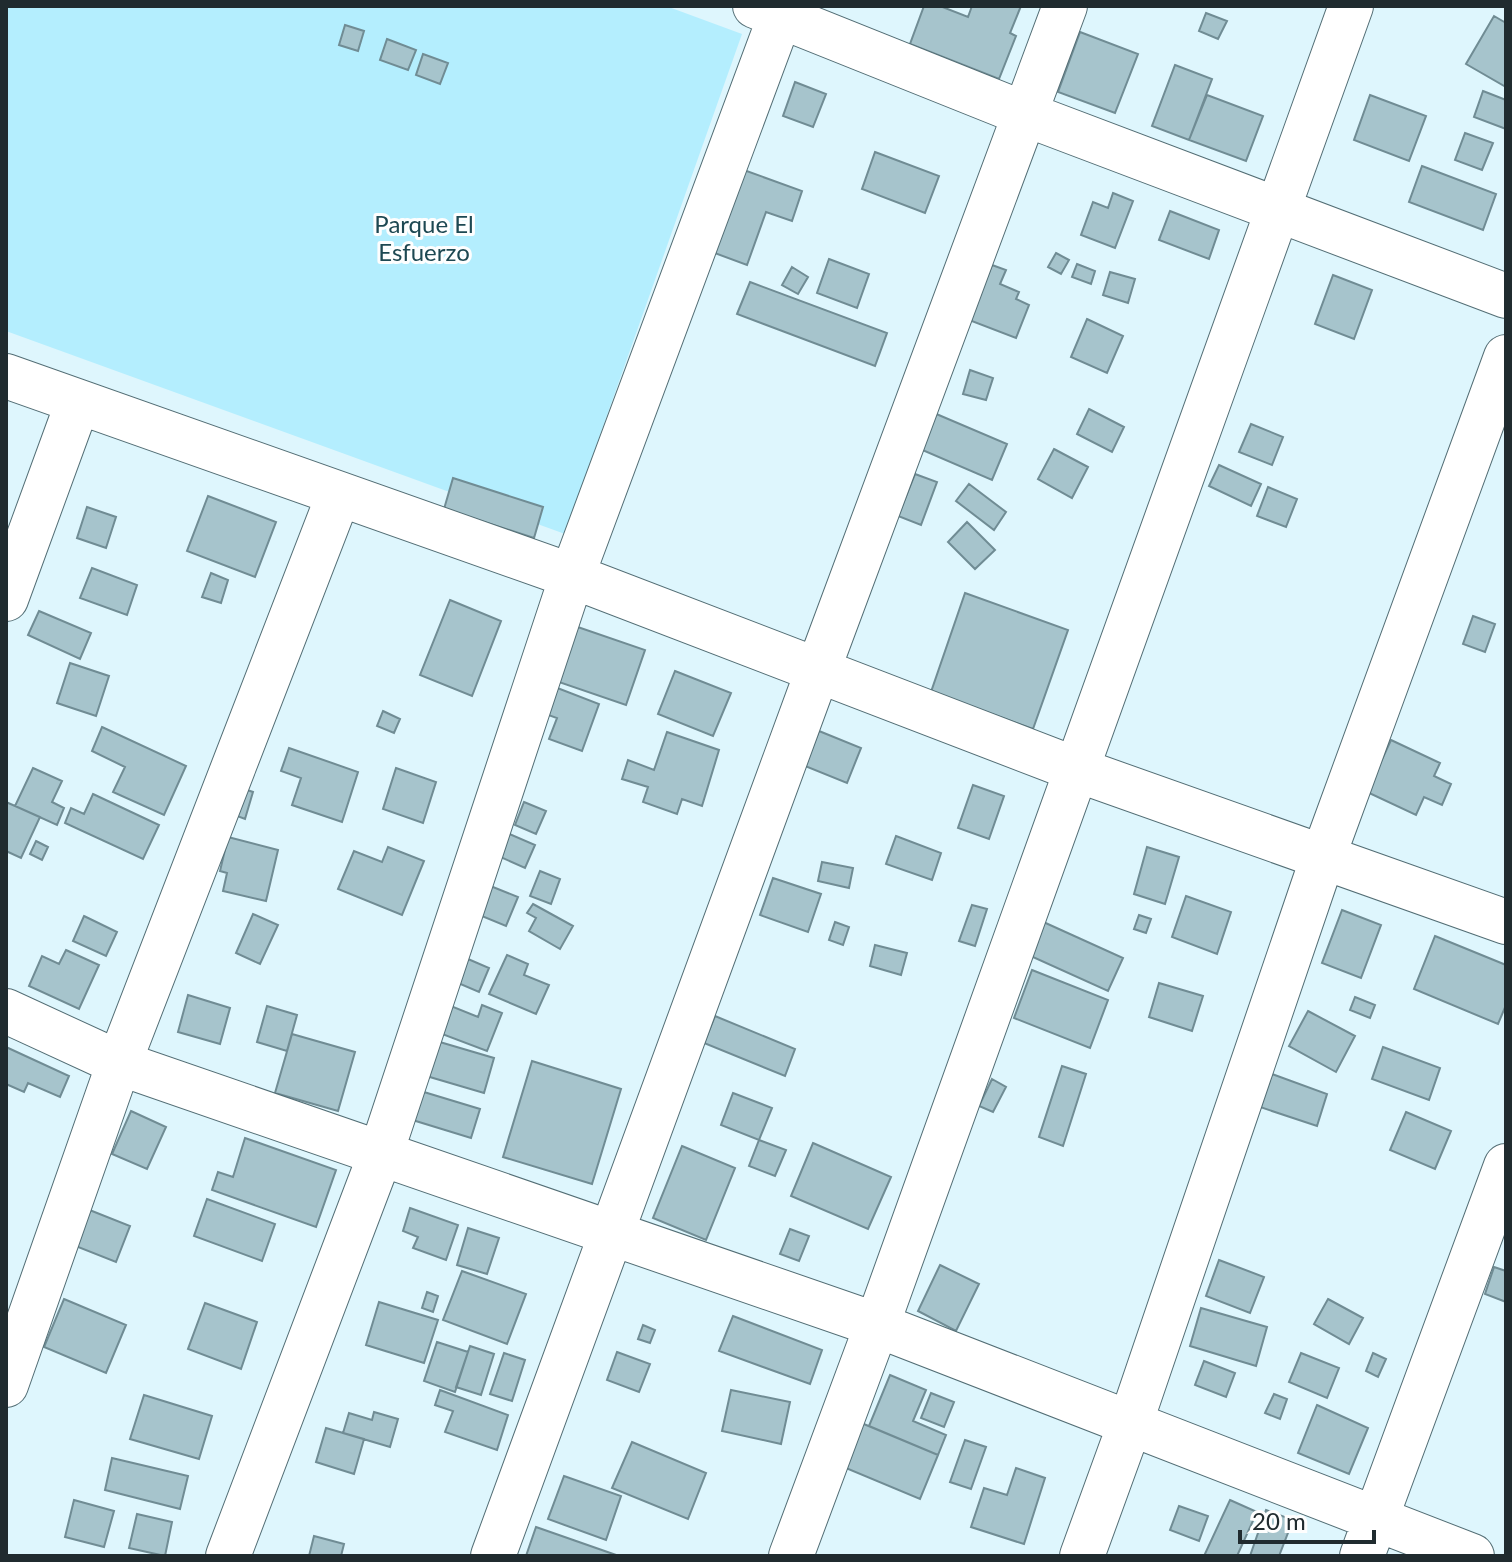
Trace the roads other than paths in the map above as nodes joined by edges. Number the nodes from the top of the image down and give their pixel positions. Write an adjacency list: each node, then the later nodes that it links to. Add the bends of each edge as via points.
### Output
1 (1065, 6): 4 (street)
2 (1351, 6): 5 (street)
3 (773, 9): 4 (street); 11 (street)
4 (1025, 114): 5 (street); 13 (street)
5 (1277, 210): 6 (street); 14 (street)
6 (1506, 296)
7 (1506, 357): 15 (street)
8 (6, 376): 9 (street)
9 (78, 402): 10 (street); 12 (street)
10 (339, 494): 11 (street); 18 (street)
11 (572, 576): 13 (street); 19 (street)
12 (6, 599)
13 (818, 670): 14 (street); 21 (street)
14 (1075, 769): 15 (street); 22 (street)
15 (1323, 857): 16 (street); 24 (street)
16 (1506, 922)
17 (6, 1011): 18 (street)
18 (119, 1063): 19 (street); 23 (street)
19 (381, 1153): 21 (street); 26 (street)
20 (1506, 1166): 25 (street)
21 (612, 1234): 22 (street); 27 (street)
22 (877, 1325): 24 (street); 28 (street)
23 (6, 1385)
24 (1130, 1424): 25 (street); 29 (street)
25 (1370, 1538): 30 (street)
26 (228, 1556)
27 (493, 1556)
28 (791, 1556)
29 (1082, 1556)
30 (1472, 1556)

